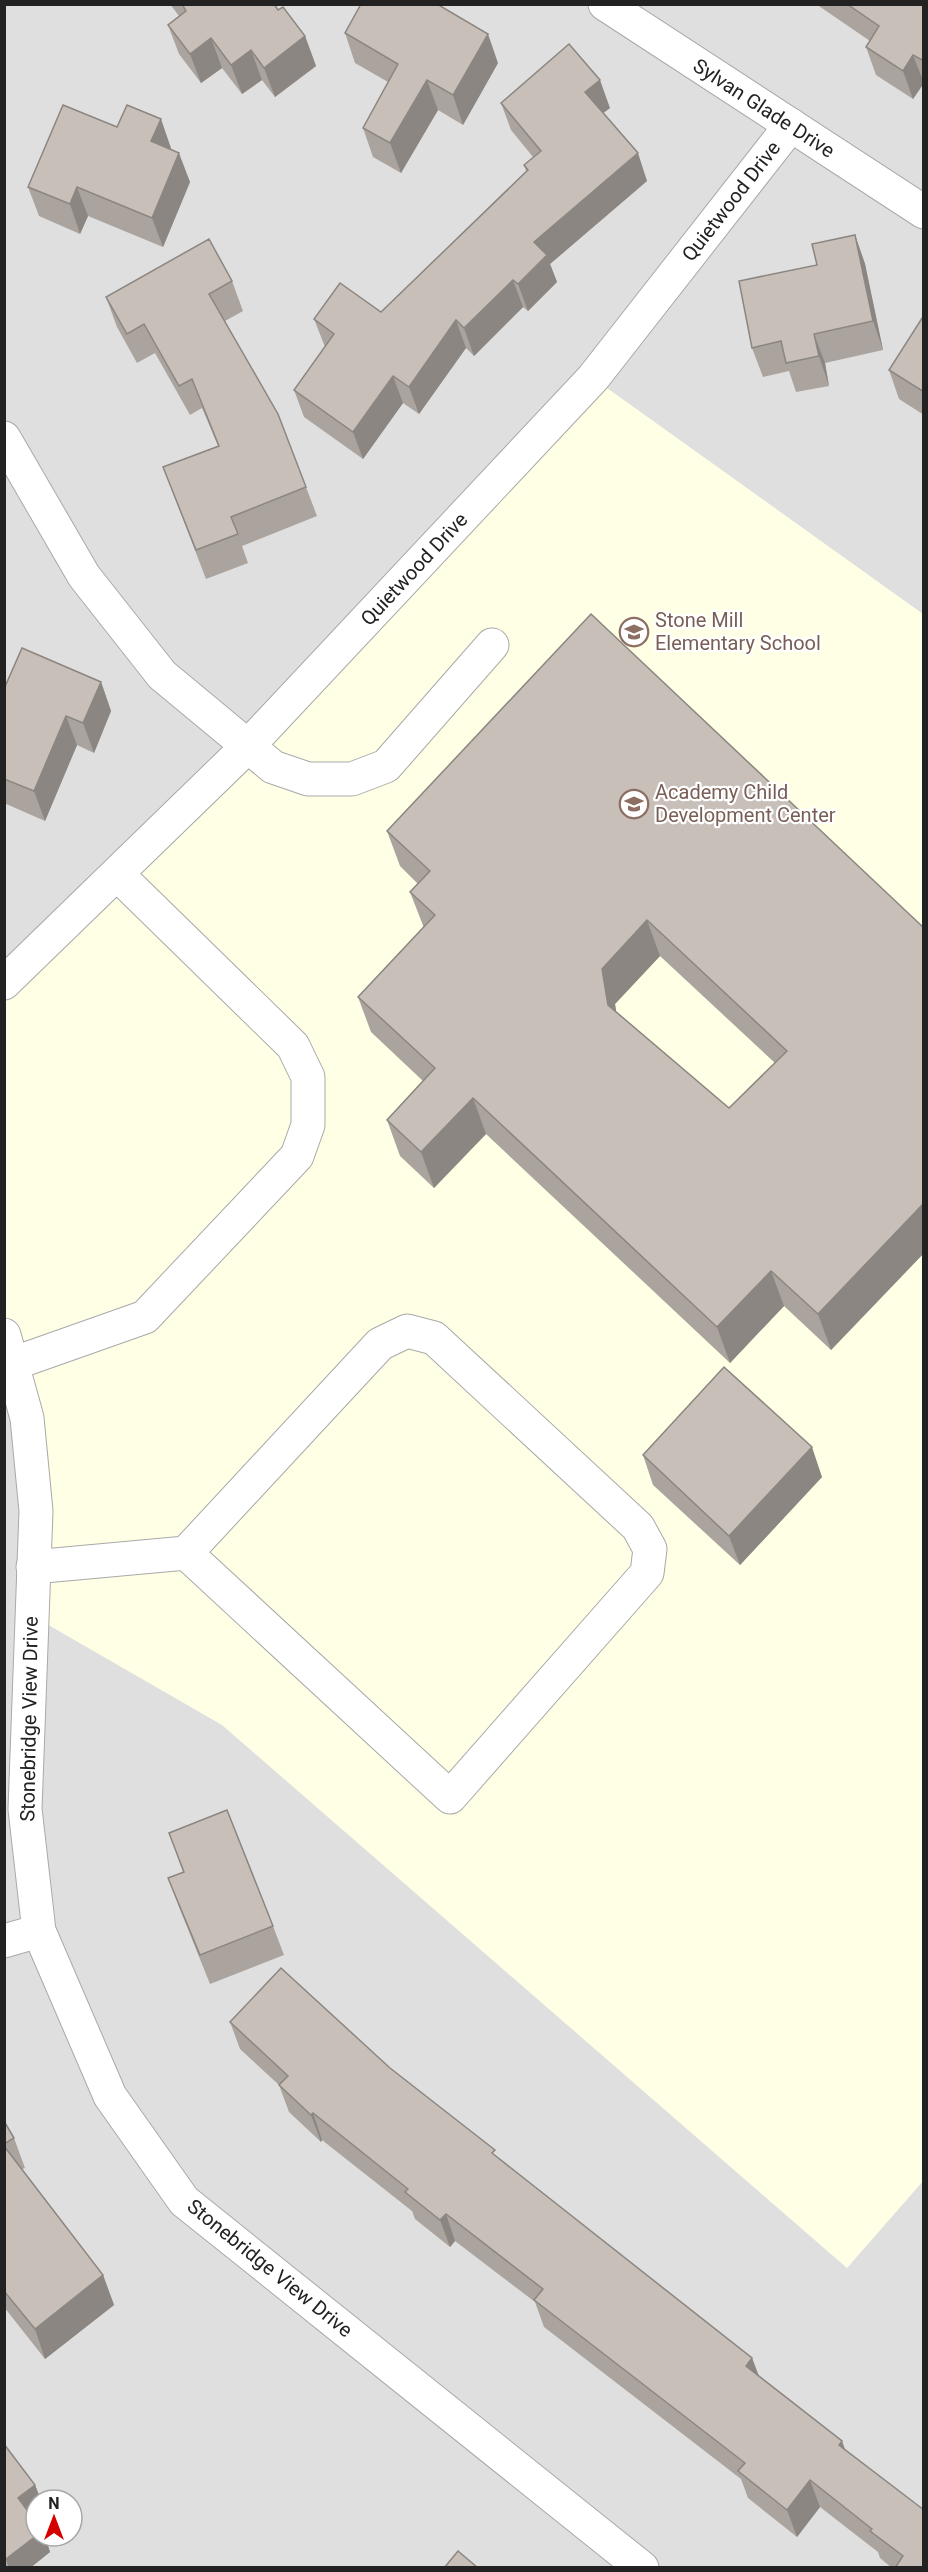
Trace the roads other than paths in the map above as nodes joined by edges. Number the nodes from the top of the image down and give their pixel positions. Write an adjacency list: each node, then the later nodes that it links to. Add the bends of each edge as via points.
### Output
1 (605, 4): 2 (street, Sylvan Glade Drive)
2 (791, 125): 3 (street, Sylvan Glade Drive); 6 (street, Quietwood Drive, via 593,378)
3 (924, 212)
4 (4, 438): 6 (street, via 84,576 155,666)
5 (492, 645): 6 (street, via 386,766 352,779 308,779 273,767)
6 (247, 747): 7 (street, Quietwood Drive)
7 (117, 874): 8 (street, Quietwood Drive); 9 (street, via 293,1046 308,1077 308,1125 297,1156 145,1317)
8 (4, 983)
9 (8, 1349): 11 (street, Stonebridge View Drive, via 28,1429 36,1511)
10 (186, 1553): 10 (street, via 450,1797 647,1573 650,1549 638,1527 434,1338 407,1330 380,1344); 11 (street)
11 (33, 1567): 12 (street, Stonebridge View Drive, via 25,1809)
12 (39, 1931): 13 (street); 14 (street, Stonebridge View Drive, via 110,2096 184,2201)
13 (4, 1941)
14 (642, 2568)

